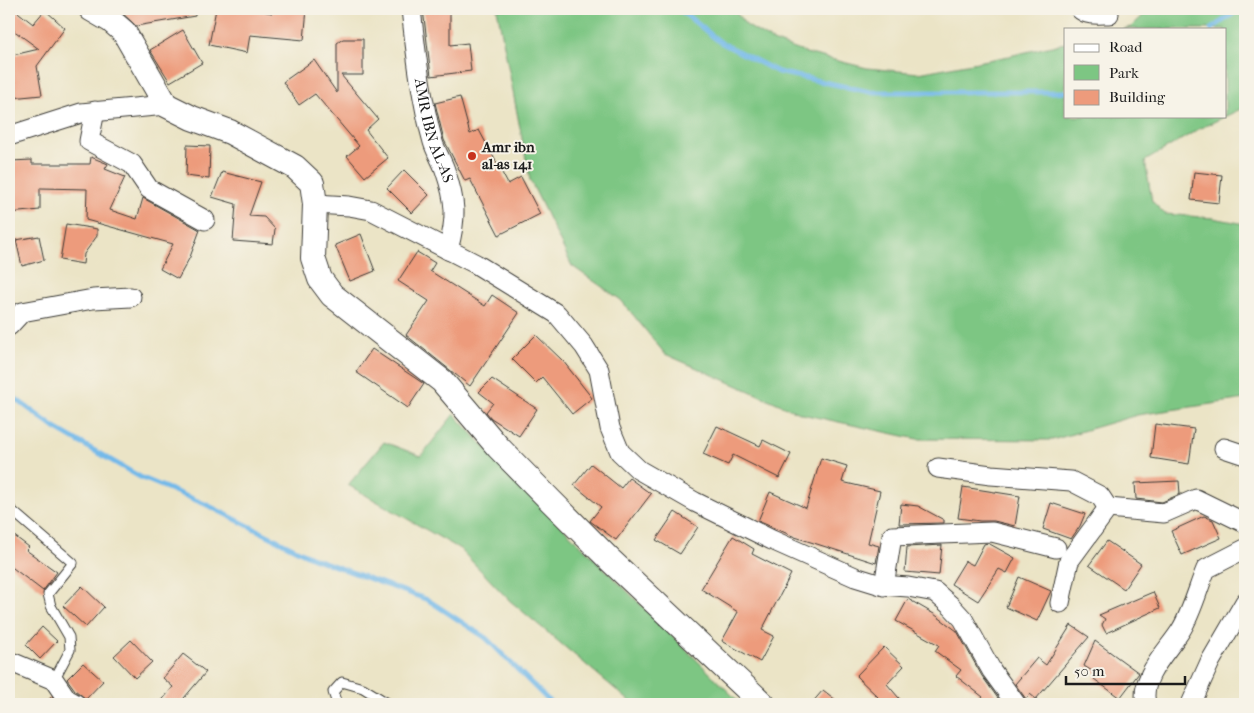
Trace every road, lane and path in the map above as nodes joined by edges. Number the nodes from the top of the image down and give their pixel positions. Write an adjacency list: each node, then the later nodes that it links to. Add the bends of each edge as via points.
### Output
1 (91, 9): 5 (street, via 124,32)
2 (411, 9): 10 (street, AMR IBN AL-AS, via 433,144 445,170 455,206 455,225)
3 (1080, 9): 4 (street, via 1096,15)
4 (1110, 14)
5 (166, 105): 6 (street); 8 (street, via 230,132 295,167 312,183)
6 (95, 112): 7 (street, via 81,113); 9 (street, via 89,141 132,164 149,189)
7 (9, 136)
8 (315, 204): 10 (street, via 371,210); 29 (street, via 313,258 320,279 332,295 442,380 498,447 550,500)
9 (205, 220)
10 (448, 250): 21 (street, via 557,314 599,370 610,428 620,452 639,470 772,540 855,577)
11 (131, 298): 12 (street, via 93,299 22,312)
12 (9, 326)
13 (1224, 448): 14 (street)
14 (1245, 456)
15 (938, 468): 17 (street, via 1071,481 1100,496)
16 (9, 508): 25 (lane, via 73,563 48,594 51,606 69,637 70,650)
17 (1108, 508): 18 (street, via 1164,513 1196,499); 23 (street, via 1069,561)
18 (1245, 523)
19 (1056, 548): 21 (street, via 992,532 892,536)
20 (1245, 549): 31 (street, via 1206,569 1182,629 1152,671 1144,697)
21 (884, 586): 30 (street, via 935,592 951,606)
22 (1245, 602): 32 (street, via 1210,662)
23 (1060, 603)
24 (9, 661): 25 (street)
25 (54, 680): 26 (street, via 67,699)
26 (76, 704)
27 (337, 704): 28 (lane, via 333,692 342,682 363,688)
28 (389, 704)
29 (763, 704)
30 (1016, 704)
31 (1146, 704)
32 (1191, 704)

